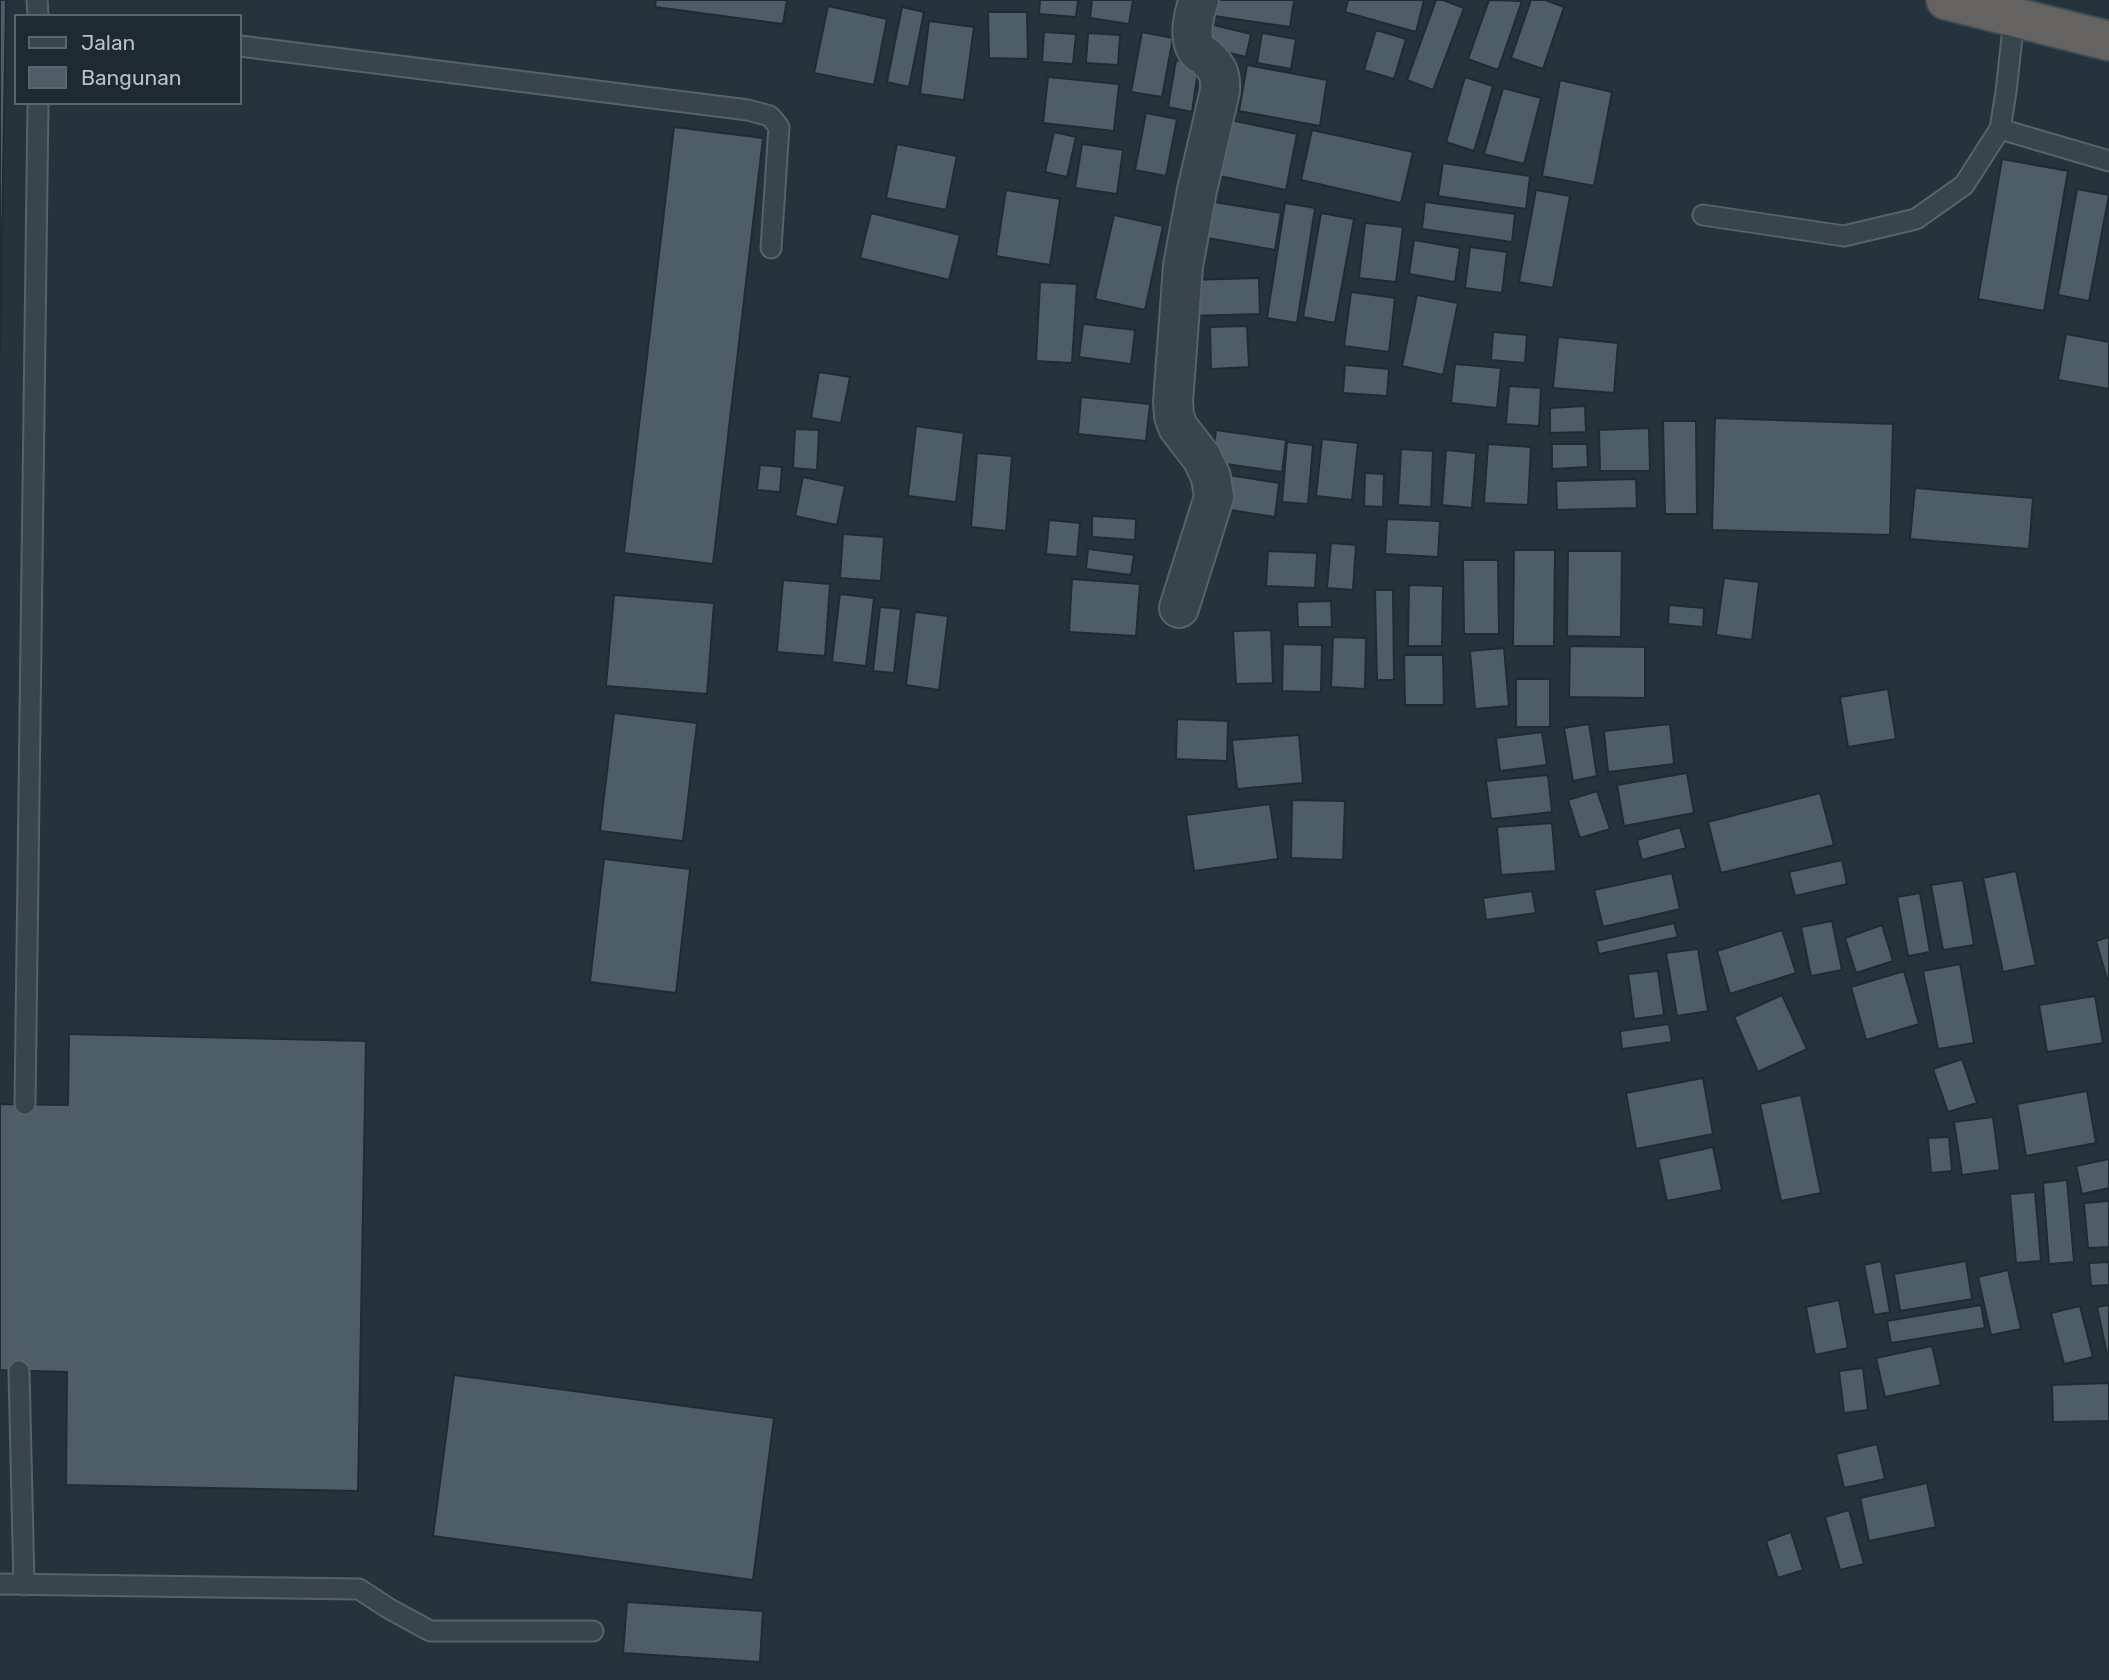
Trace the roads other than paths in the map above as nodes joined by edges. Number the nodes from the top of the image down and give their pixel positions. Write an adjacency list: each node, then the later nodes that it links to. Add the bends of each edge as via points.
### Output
1 (1199, 0): 11 (street, via 1194,40 1197,50 1216,67 1220,84 1183,266 1173,402 1178,427 1202,458 1214,497)
2 (1946, 0): 3 (highway)
3 (2014, 19): 4 (highway); 7 (lane)
4 (2109, 41)
5 (242, 46): 10 (lane, via 770,116 779,127)
6 (38, 105): 12 (lane)
7 (2000, 129): 8 (lane); 9 (lane, via 1964,185 1916,219 1844,236)
8 (2109, 161)
9 (1703, 215)
10 (771, 248)
11 (1179, 608)
12 (25, 1104)
13 (19, 1371): 15 (lane)
14 (0, 1584): 15 (lane)
15 (24, 1585): 16 (lane, via 359,1590 430,1631)
16 (593, 1631)

